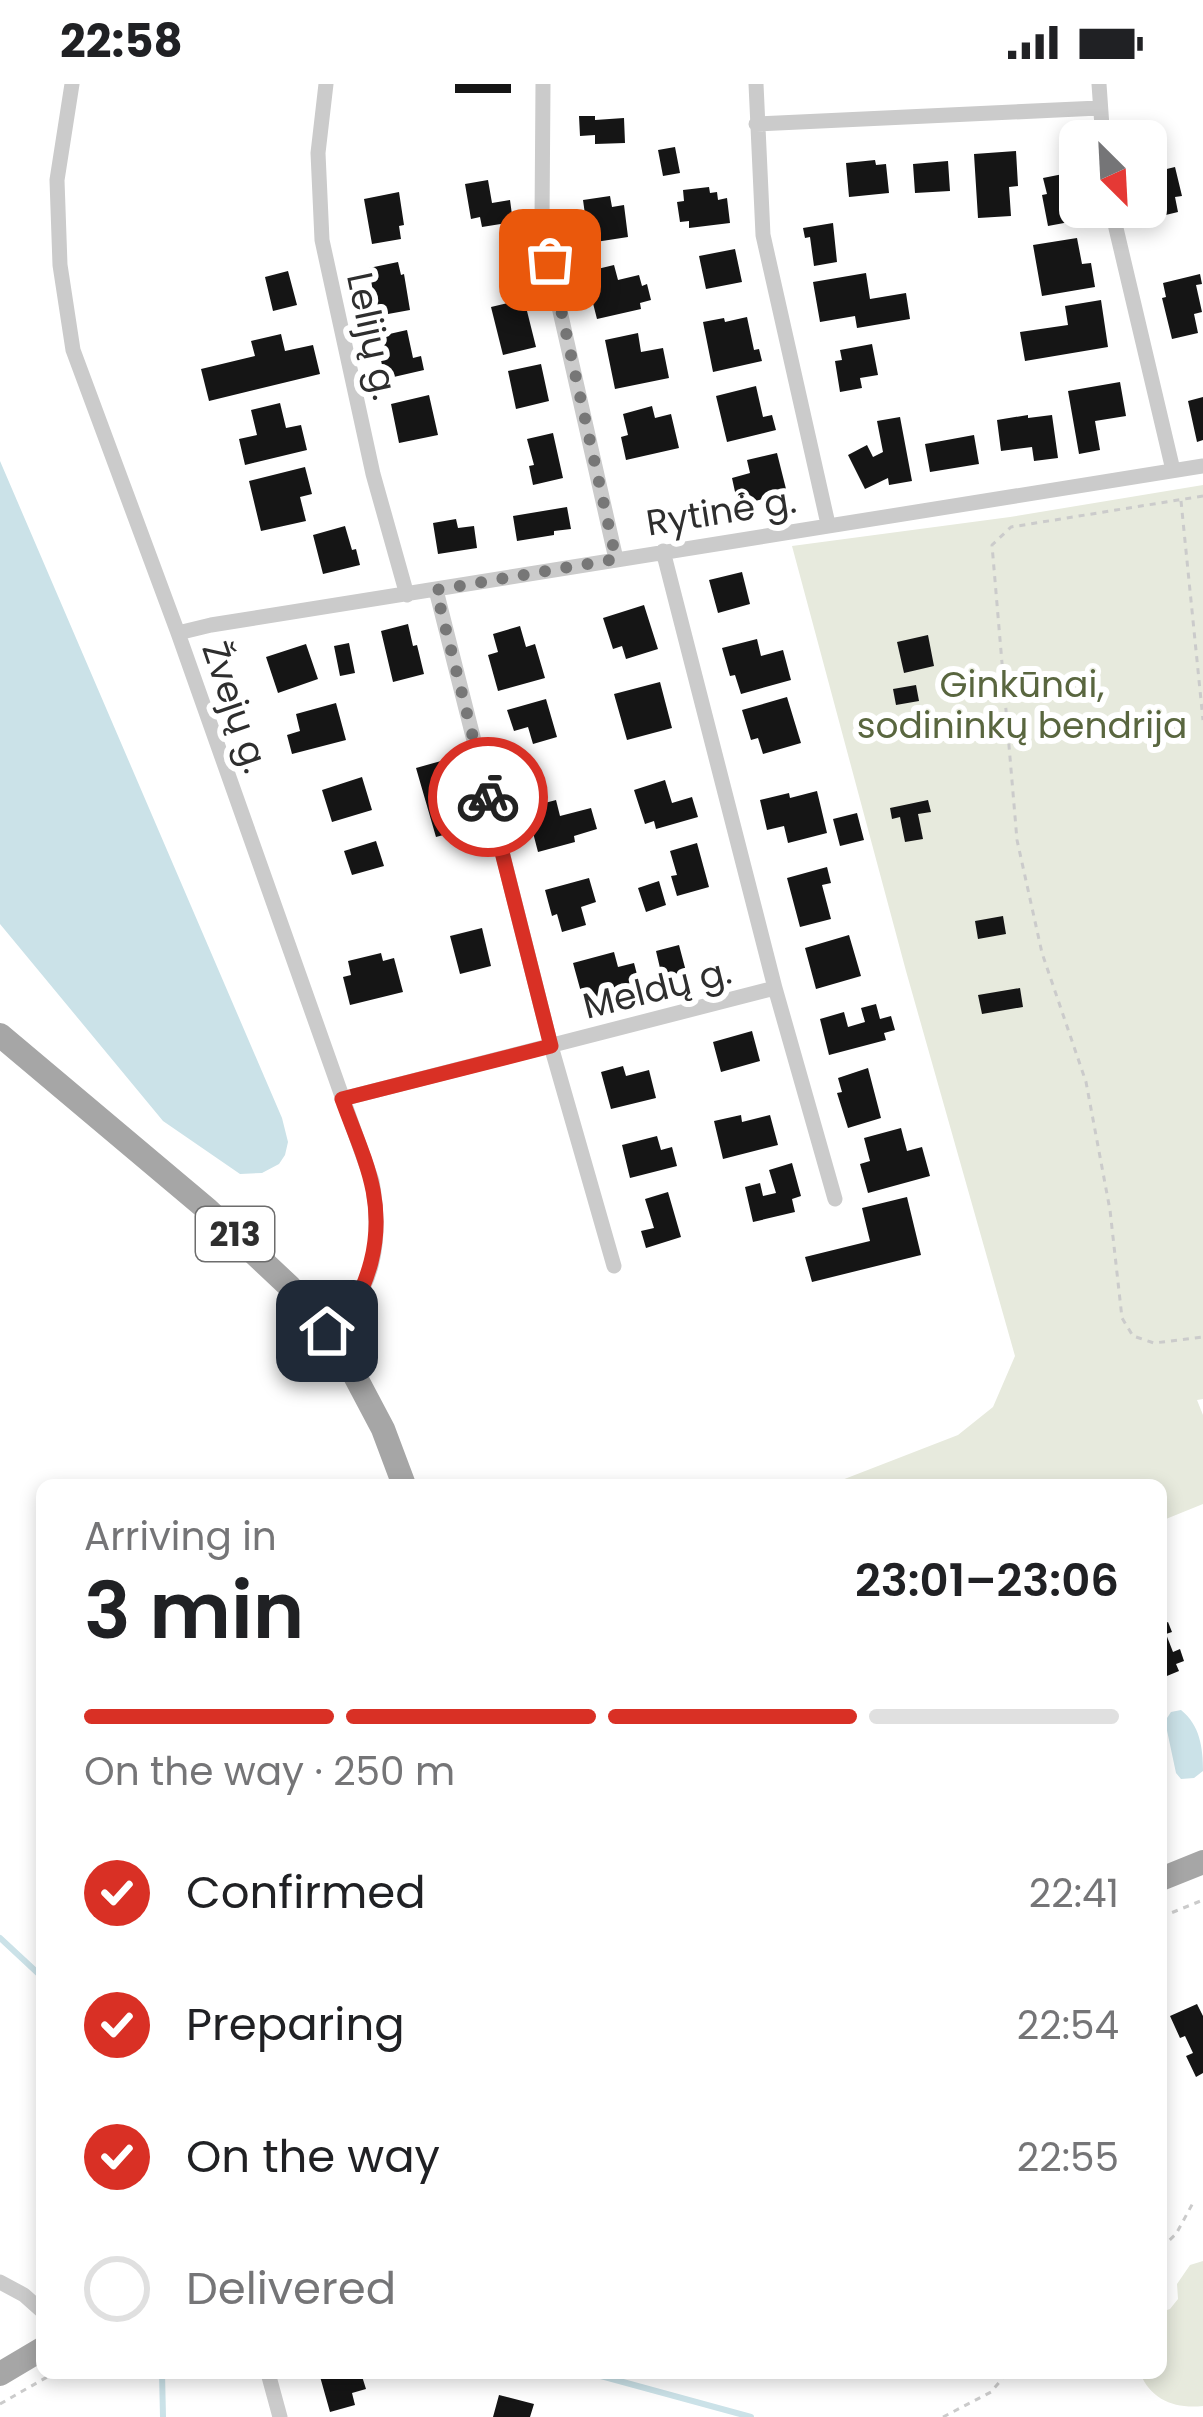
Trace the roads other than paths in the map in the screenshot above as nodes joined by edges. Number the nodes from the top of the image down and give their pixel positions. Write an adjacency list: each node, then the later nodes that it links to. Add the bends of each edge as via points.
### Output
1 (72, 84): 17 (street, Žvejų g., via 57,180 73,350)
2 (326, 84): 16 (street, Lelijų g., via 318,153 322,240)
3 (543, 84): 14 (street, via 542,220)
4 (757, 84): 8 (street)
5 (1099, 84): 6 (street)
6 (1099, 108): 7 (street); 8 (street)
7 (1100, 120)
8 (756, 124): 12 (street, via 764,235)
9 (1116, 228): 11 (street)
10 (1203, 466): 11 (street, Rytinė g.)
11 (1173, 470): 12 (street, Rytinė g.)
12 (828, 524): 13 (street, Rytinė g.)
13 (663, 551): 14 (street, Rytinė g.); 18 (street)
14 (616, 559): 15 (street, Rytinė g.)
15 (436, 590): 16 (street, Rytinė g.); 20 (street)
16 (407, 595): 17 (street, Rytinė g.)
17 (178, 633): 21 (street, Žvejų g.)
18 (775, 988): 20 (street, Meldų g.); 22 (street, Meldų g.)
19 (0, 1035): 24 (main road, 213, via 251,1248)
20 (551, 1046): 21 (street, Meldų g.); 23 (street)
21 (342, 1099): 24 (street, Žvejų g., via 372,1181 377,1238 356,1303)
22 (836, 1199)
23 (614, 1266)
24 (327, 1331): 25 (main road, 213, via 368,1396)
25 (402, 1479)
26 (1203, 1862): 27 (main road)
27 (1167, 1877)
28 (0, 2282): 29 (street)
29 (36, 2306)
30 (36, 2353): 31 (main road)
31 (0, 2374)
32 (270, 2379): 33 (street)
33 (280, 2417)

